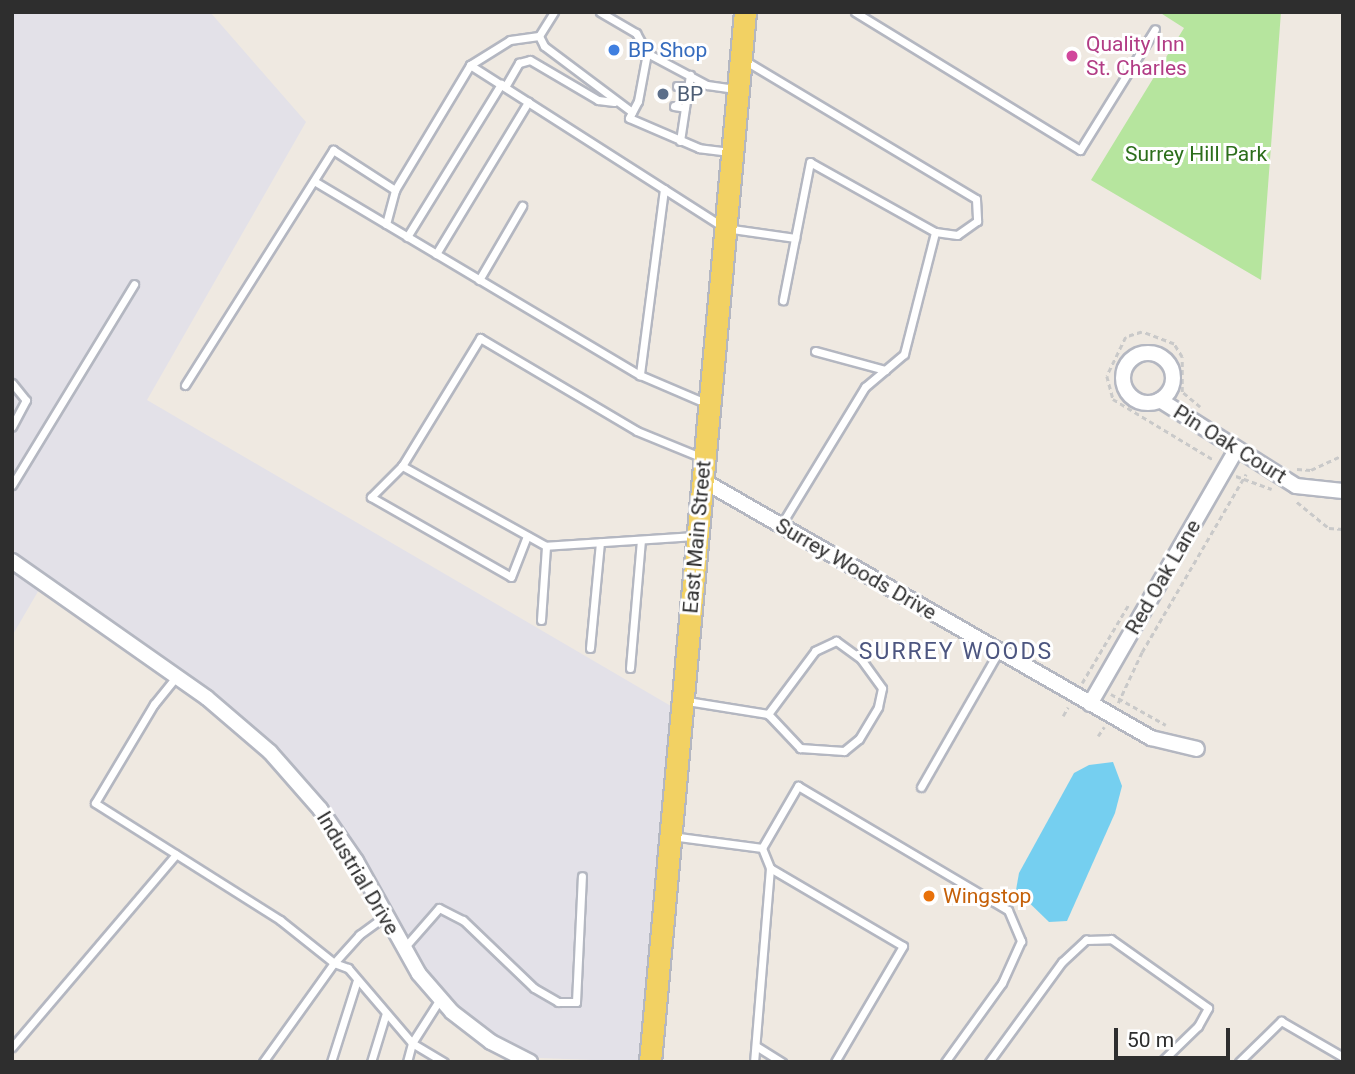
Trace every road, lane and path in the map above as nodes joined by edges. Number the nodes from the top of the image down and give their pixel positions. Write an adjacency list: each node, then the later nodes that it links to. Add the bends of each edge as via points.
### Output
1 (554, 12): 6 (lane)
2 (600, 12): 7 (lane, via 636,33)
3 (744, 12): 8 (main road, East Main Street)
4 (855, 12): 5 (lane, via 1080,150)
5 (1155, 29)
6 (539, 36): 9 (lane, via 510,40); 19 (lane, via 544,46 611,93)
7 (647, 53): 10 (lane); 11 (lane)
8 (740, 58): 16 (main road, East Main Street); 32 (lane, via 771,72 976,199 977,220 957,235)
9 (470, 65): 13 (lane); 28 (lane)
10 (691, 75): 15 (lane); 16 (lane, via 707,85)
11 (642, 81): 12 (lane); 17 (lane)
12 (652, 82)
13 (503, 86): 18 (lane); 19 (lane, via 519,63 530,60 598,100); 33 (lane)
14 (677, 86): 15 (lane)
15 (688, 87): 22 (lane)
16 (737, 90): 25 (main road, East Main Street)
17 (638, 101): 20 (lane); 23 (lane)
18 (528, 102): 27 (lane); 35 (lane)
19 (614, 102): 23 (lane)
20 (649, 103)
21 (674, 106): 22 (lane)
22 (685, 108): 24 (lane)
23 (632, 112): 24 (lane, via 629,118)
24 (680, 141): 25 (lane)
25 (732, 152): 31 (main road, East Main Street)
26 (313, 181): 28 (lane, via 333,150); 30 (lane); 43 (lane)
27 (664, 189): 31 (lane); 41 (lane)
28 (395, 190): 30 (lane)
29 (522, 206): 36 (lane)
30 (386, 224): 33 (lane)
31 (725, 228): 34 (lane); 45 (main road, East Main Street)
32 (934, 232): 34 (lane, via 810,162); 40 (lane, via 904,354)
33 (407, 237): 35 (lane)
34 (795, 238): 38 (lane)
35 (436, 254): 36 (lane)
36 (479, 280): 41 (lane)
37 (134, 284): 54 (lane)
38 (783, 300)
39 (815, 351): 40 (lane)
40 (885, 370): 58 (lane, via 865,387)
41 (640, 375): 45 (lane)
42 (12, 383): 46 (lane, via 26,400)
43 (185, 385)
44 (1160, 400): 47 (street, Pin Oak Court)
45 (709, 404): 48 (main road, East Main Street)
46 (12, 426)
47 (1236, 450): 49 (street, Red Oak Lane); 56 (street, Pin Oak Court, via 1296,486)
48 (704, 458): 50 (lane, via 637,431 480,338); 52 (main road, East Main Street)
49 (1220, 464): 53 (path); 72 (street, Red Oak Lane)
50 (402, 466): 60 (lane); 60 (lane, via 371,497 510,577)
51 (1246, 474): 53 (path)
52 (702, 480): 58 (street, Surrey Woods Drive); 61 (main road, East Main Street)
53 (1242, 481): 55 (path); 73 (path, via 1142,652)
54 (12, 485)
55 (1275, 489)
56 (1343, 491)
57 (1287, 496): 59 (path, via 1329,528)
58 (781, 526): 68 (street, Surrey Woods Drive)
59 (1343, 529)
60 (527, 536): 64 (lane)
61 (697, 536): 62 (lane); 74 (main road, East Main Street)
62 (641, 540): 63 (lane); 69 (lane)
63 (600, 542): 64 (lane); 67 (lane)
64 (546, 546): 66 (lane)
65 (12, 561): 70 (street, Industrial Drive)
66 (541, 620)
67 (590, 648)
68 (999, 652): 75 (street, Surrey Woods Drive); 81 (lane)
69 (629, 668)
70 (176, 676): 84 (lane, via 95,803); 87 (street, Industrial Drive, via 241,725 320,808)
71 (1085, 679): 72 (path)
72 (1100, 687): 73 (path); 75 (street, Red Oak Lane)
73 (1120, 699): 77 (path); 78 (path)
74 (683, 700): 76 (lane); 82 (main road, East Main Street)
75 (1090, 704): 77 (street, Surrey Woods Drive)
76 (768, 714): 76 (lane, via 800,748 844,751 859,739 878,707 882,688 862,659 836,641 815,651)
77 (1111, 716): 79 (path); 80 (street, Surrey Woods Drive, via 1152,738)
78 (1172, 728)
79 (1098, 736)
80 (1197, 749)
81 (921, 787)
82 (671, 836): 83 (lane); 103 (main road, East Main Street)
83 (762, 848): 85 (lane); 107 (lane, via 798,786 1009,910 1021,941 1002,983)
84 (176, 854): 89 (lane, via 280,920); 95 (lane)
85 (770, 868): 94 (lane); 106 (lane, via 903,946)
86 (582, 876): 88 (lane, via 576,1002 558,1002 534,988 463,920 439,908)
87 (385, 916): 88 (street, Industrial Drive); 89 (lane, via 359,935)
88 (404, 948): 91 (street, Industrial Drive)
89 (334, 963): 90 (lane, via 348,968); 97 (lane)
90 (357, 980): 92 (lane); 98 (lane)
91 (440, 999): 93 (lane); 102 (street, Industrial Drive, via 491,1042)
92 (386, 1013): 93 (lane); 99 (lane)
93 (412, 1044): 100 (lane); 101 (lane)
94 (755, 1046): 104 (lane); 105 (lane)
95 (12, 1047)
96 (1343, 1057): 110 (lane, via 1281,1020)
97 (263, 1062)
98 (331, 1062)
99 (370, 1062)
100 (407, 1062)
101 (444, 1062)
102 (530, 1062)
103 (650, 1062)
104 (754, 1062)
105 (782, 1062)
106 (835, 1062)
107 (945, 1062)
108 (989, 1062): 109 (lane, via 1062,962 1086,940 1111,939 1208,1008 1198,1026)
109 (1161, 1062)
110 (1239, 1062)

